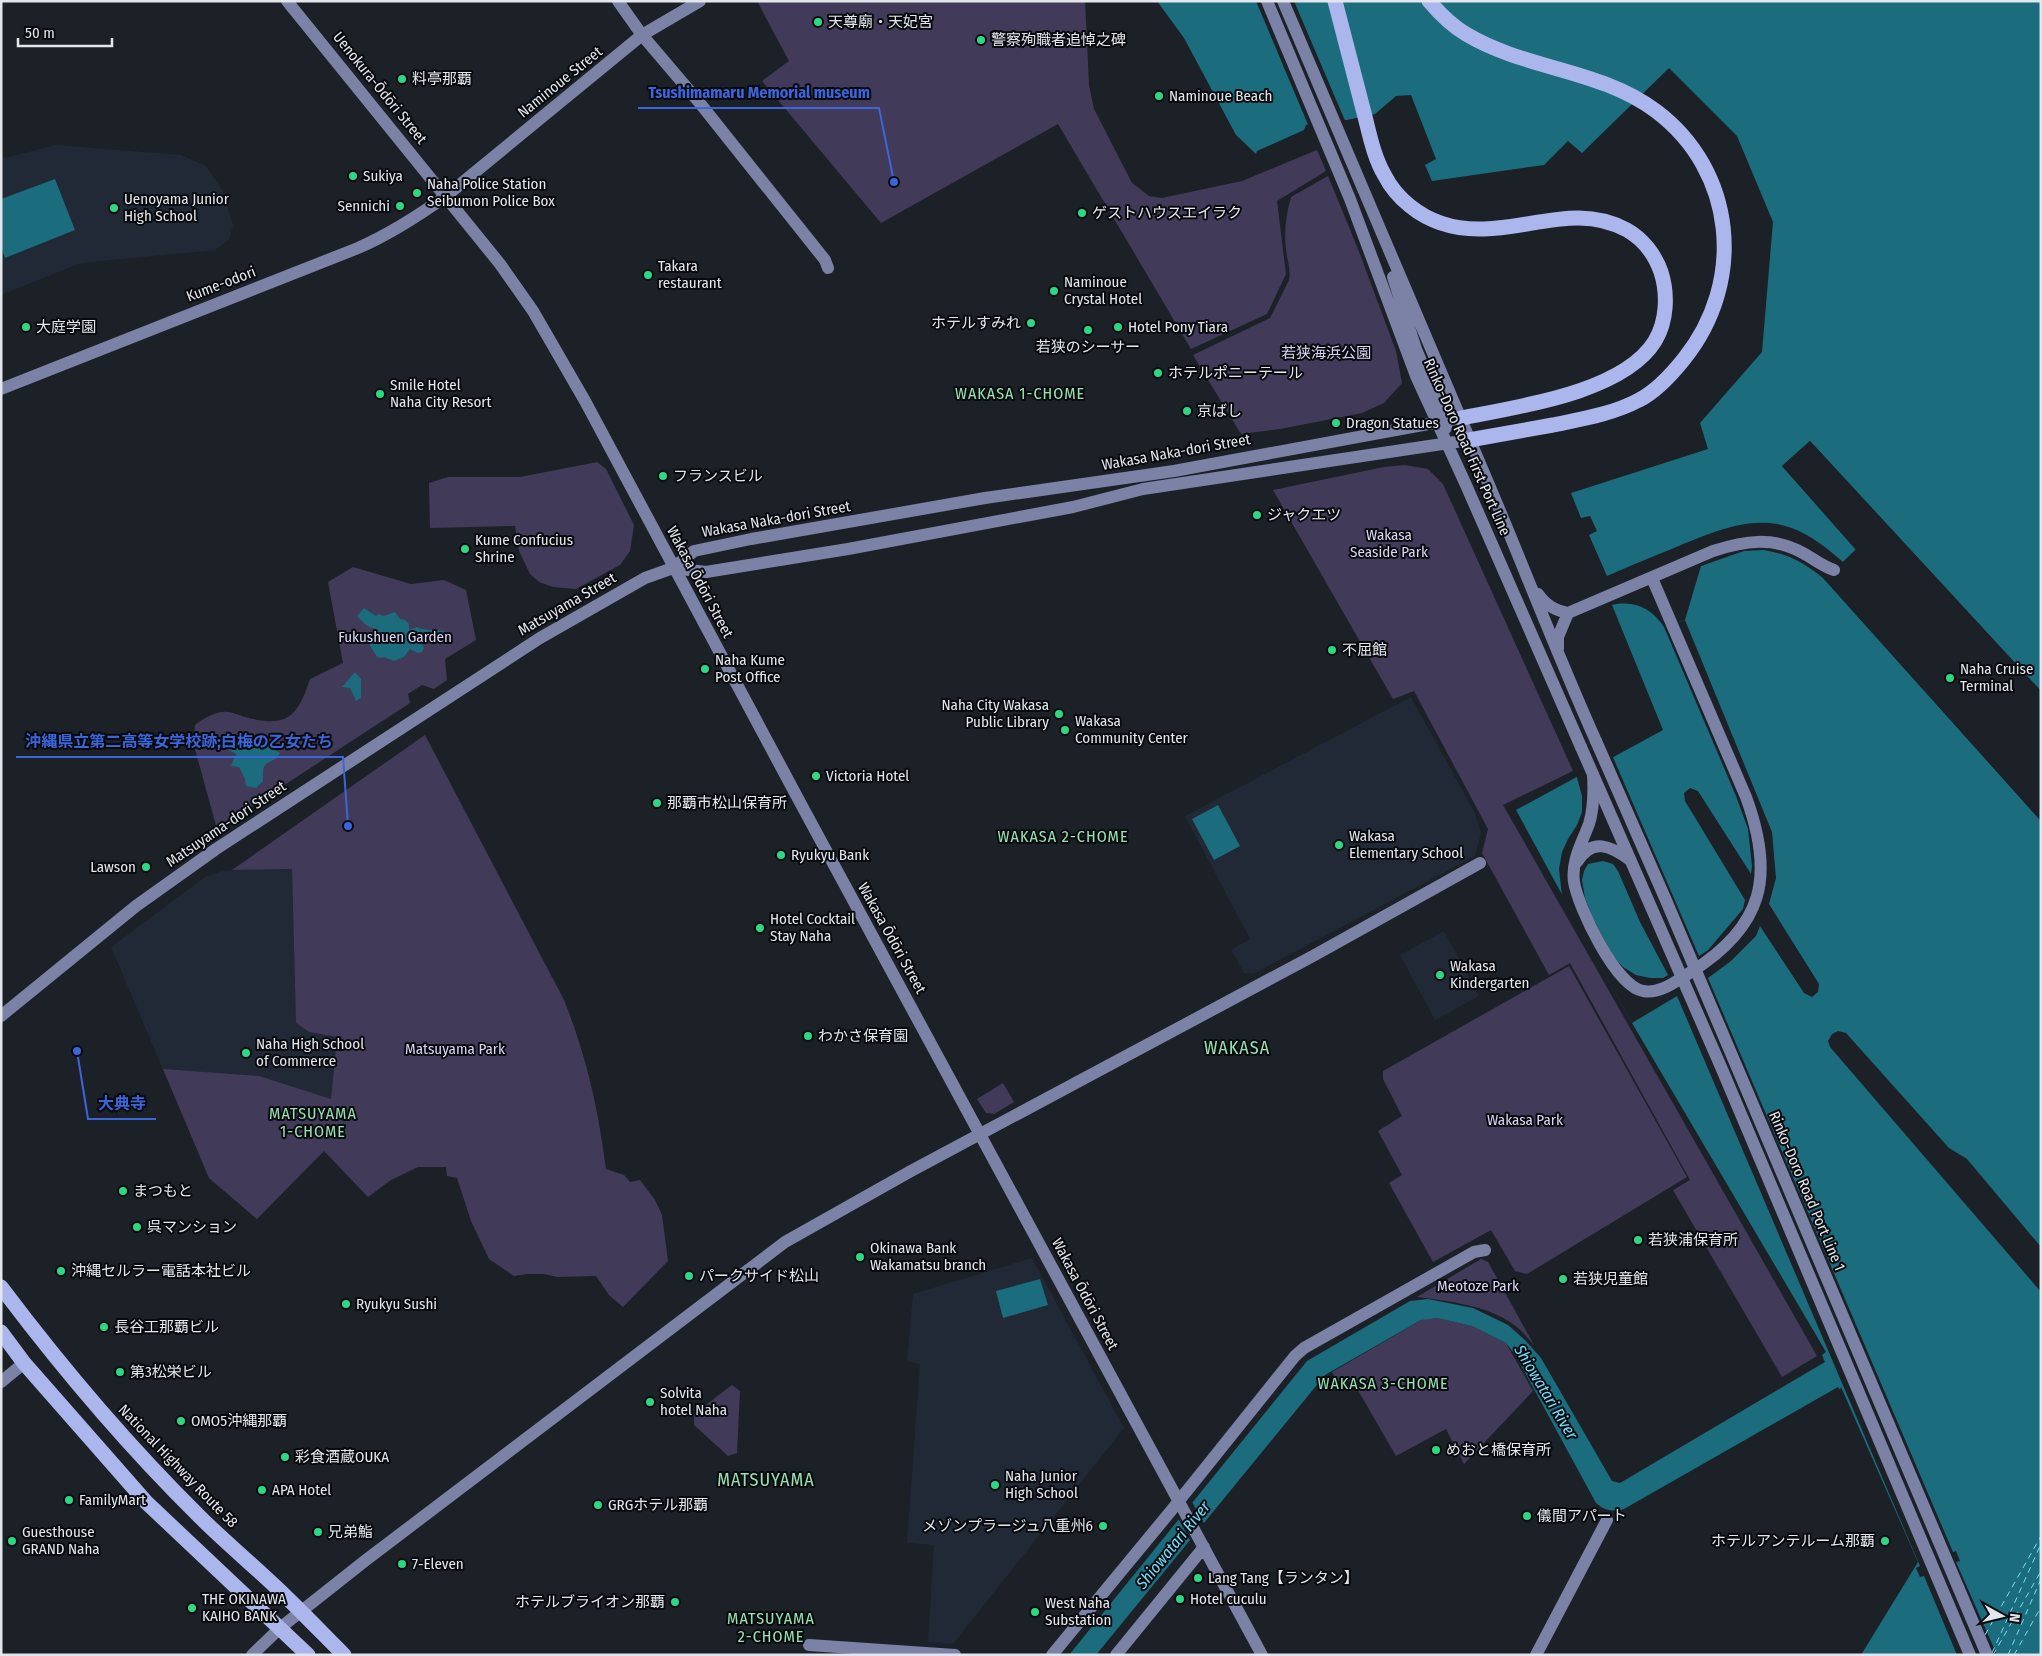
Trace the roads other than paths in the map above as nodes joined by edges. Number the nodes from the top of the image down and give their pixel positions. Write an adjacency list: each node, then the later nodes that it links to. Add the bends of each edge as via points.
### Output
1 (288, 1): 9 (street, Uenokura-Ōdōri Street)
2 (618, 1): 8 (street)
3 (700, 1): 8 (street, Naminoue Street)
4 (1267, 1): 12 (street, Rinko-Doro Road First Port Line, via 1332,156 1416,376)
5 (1283, 1): 12 (street, Rinko-Doro Road First Port Line, via 1388,251)
6 (1335, 1): 12 (highway, via 1384,176 1410,206 1436,223 1484,230 1571,217 1605,220 1642,241 1652,253 1663,279 1665,310 1662,326 1655,341 1633,365 1562,396)
7 (1429, 1): 13 (highway, via 1449,22 1486,44 1621,90 1656,110 1691,146 1709,175 1724,228 1725,253 1720,290 1712,314 1698,342 1665,381 1630,405 1588,418)
8 (642, 35): 9 (street, Naminoue Street); 10 (street, via 699,102 825,260)
9 (446, 196): 11 (street, Kume-odori, via 400,227 358,248); 15 (street, Wakasa Ōdōri Street, via 514,283 550,338)
10 (828, 268)
11 (1, 389)
12 (1448, 420): 13 (street, Rinko-Doro Road First Port Line); 14 (street); 15 (street, Wakasa Naka-dori Street, via 1182,470 985,498 751,539 694,550)
13 (1469, 440): 14 (street, Wakasa Naka-dori Street); 18 (street, Rinko-Doro Road First Port Line)
14 (1447, 443): 15 (street, Wakasa Naka-dori Street, via 1143,488 1073,507 706,572); 22 (street, Rinko-Doro Road First Port Line)
15 (673, 568): 27 (street, Matsuyama Street, via 645,578 540,638 216,849 136,906); 28 (street, Wakasa Ōdōri Street)
16 (1834, 570): 17 (street, via 1792,548 1758,541 1713,552)
17 (1652, 578): 19 (street); 26 (street, bridge, via 1756,825 1762,868 1759,893 1750,916 1729,943 1709,961 1668,986 1641,991 1630,986 1611,963 1593,932 1578,899)
18 (1530, 584): 19 (street, via 1545,603); 20 (street, Rinko-Doro Road First Port Line)
19 (1568, 613): 20 (street, via 1558,637)
20 (1559, 658): 21 (street, Rinko-Doro Road First Port Line)
21 (1596, 741): 49 (street, Rinko-Doro Road Port Line 1, bridge)
22 (1581, 747): 23 (street, Rinko-Doro Road Port Line 1, bridge)
23 (1593, 775): 24 (street, Rinko-Doro Road Port Line 1, bridge); 26 (street, via 1591,815)
24 (1630, 860): 26 (street, via 1616,850 1599,846 1581,855); 48 (street, Rinko-Doro Road Port Line 1, bridge)
25 (1480, 863): 28 (street)
26 (1574, 866)
27 (1, 1016)
28 (980, 1136): 34 (street, Wakasa Ōdōri Street); 37 (street, via 775,1248)
29 (1484, 1250): 34 (street, via 1474,1252 1304,1348)
30 (1, 1287): 37 (highway, National Highway Route 58, via 80,1389 199,1517)
31 (1, 1332): 32 (highway)
32 (24, 1362): 33 (street); 38 (highway, via 146,1502)
33 (1, 1382)
34 (1181, 1506): 36 (street, Wakasa Ōdōri Street); 44 (street)
35 (1606, 1520): 47 (street)
36 (1201, 1541): 45 (street); 46 (street, Wakasa Ōdōri Street)
37 (301, 1612): 38 (street); 42 (highway, National Highway Route 58)
38 (280, 1628): 40 (street); 41 (highway)
39 (809, 1645): 43 (street)
40 (252, 1655)
41 (308, 1655)
42 (344, 1655)
43 (955, 1655)
44 (1052, 1655)
45 (1116, 1655)
46 (1262, 1655)
47 (1536, 1655)
48 (1970, 1655)
49 (1987, 1655)

